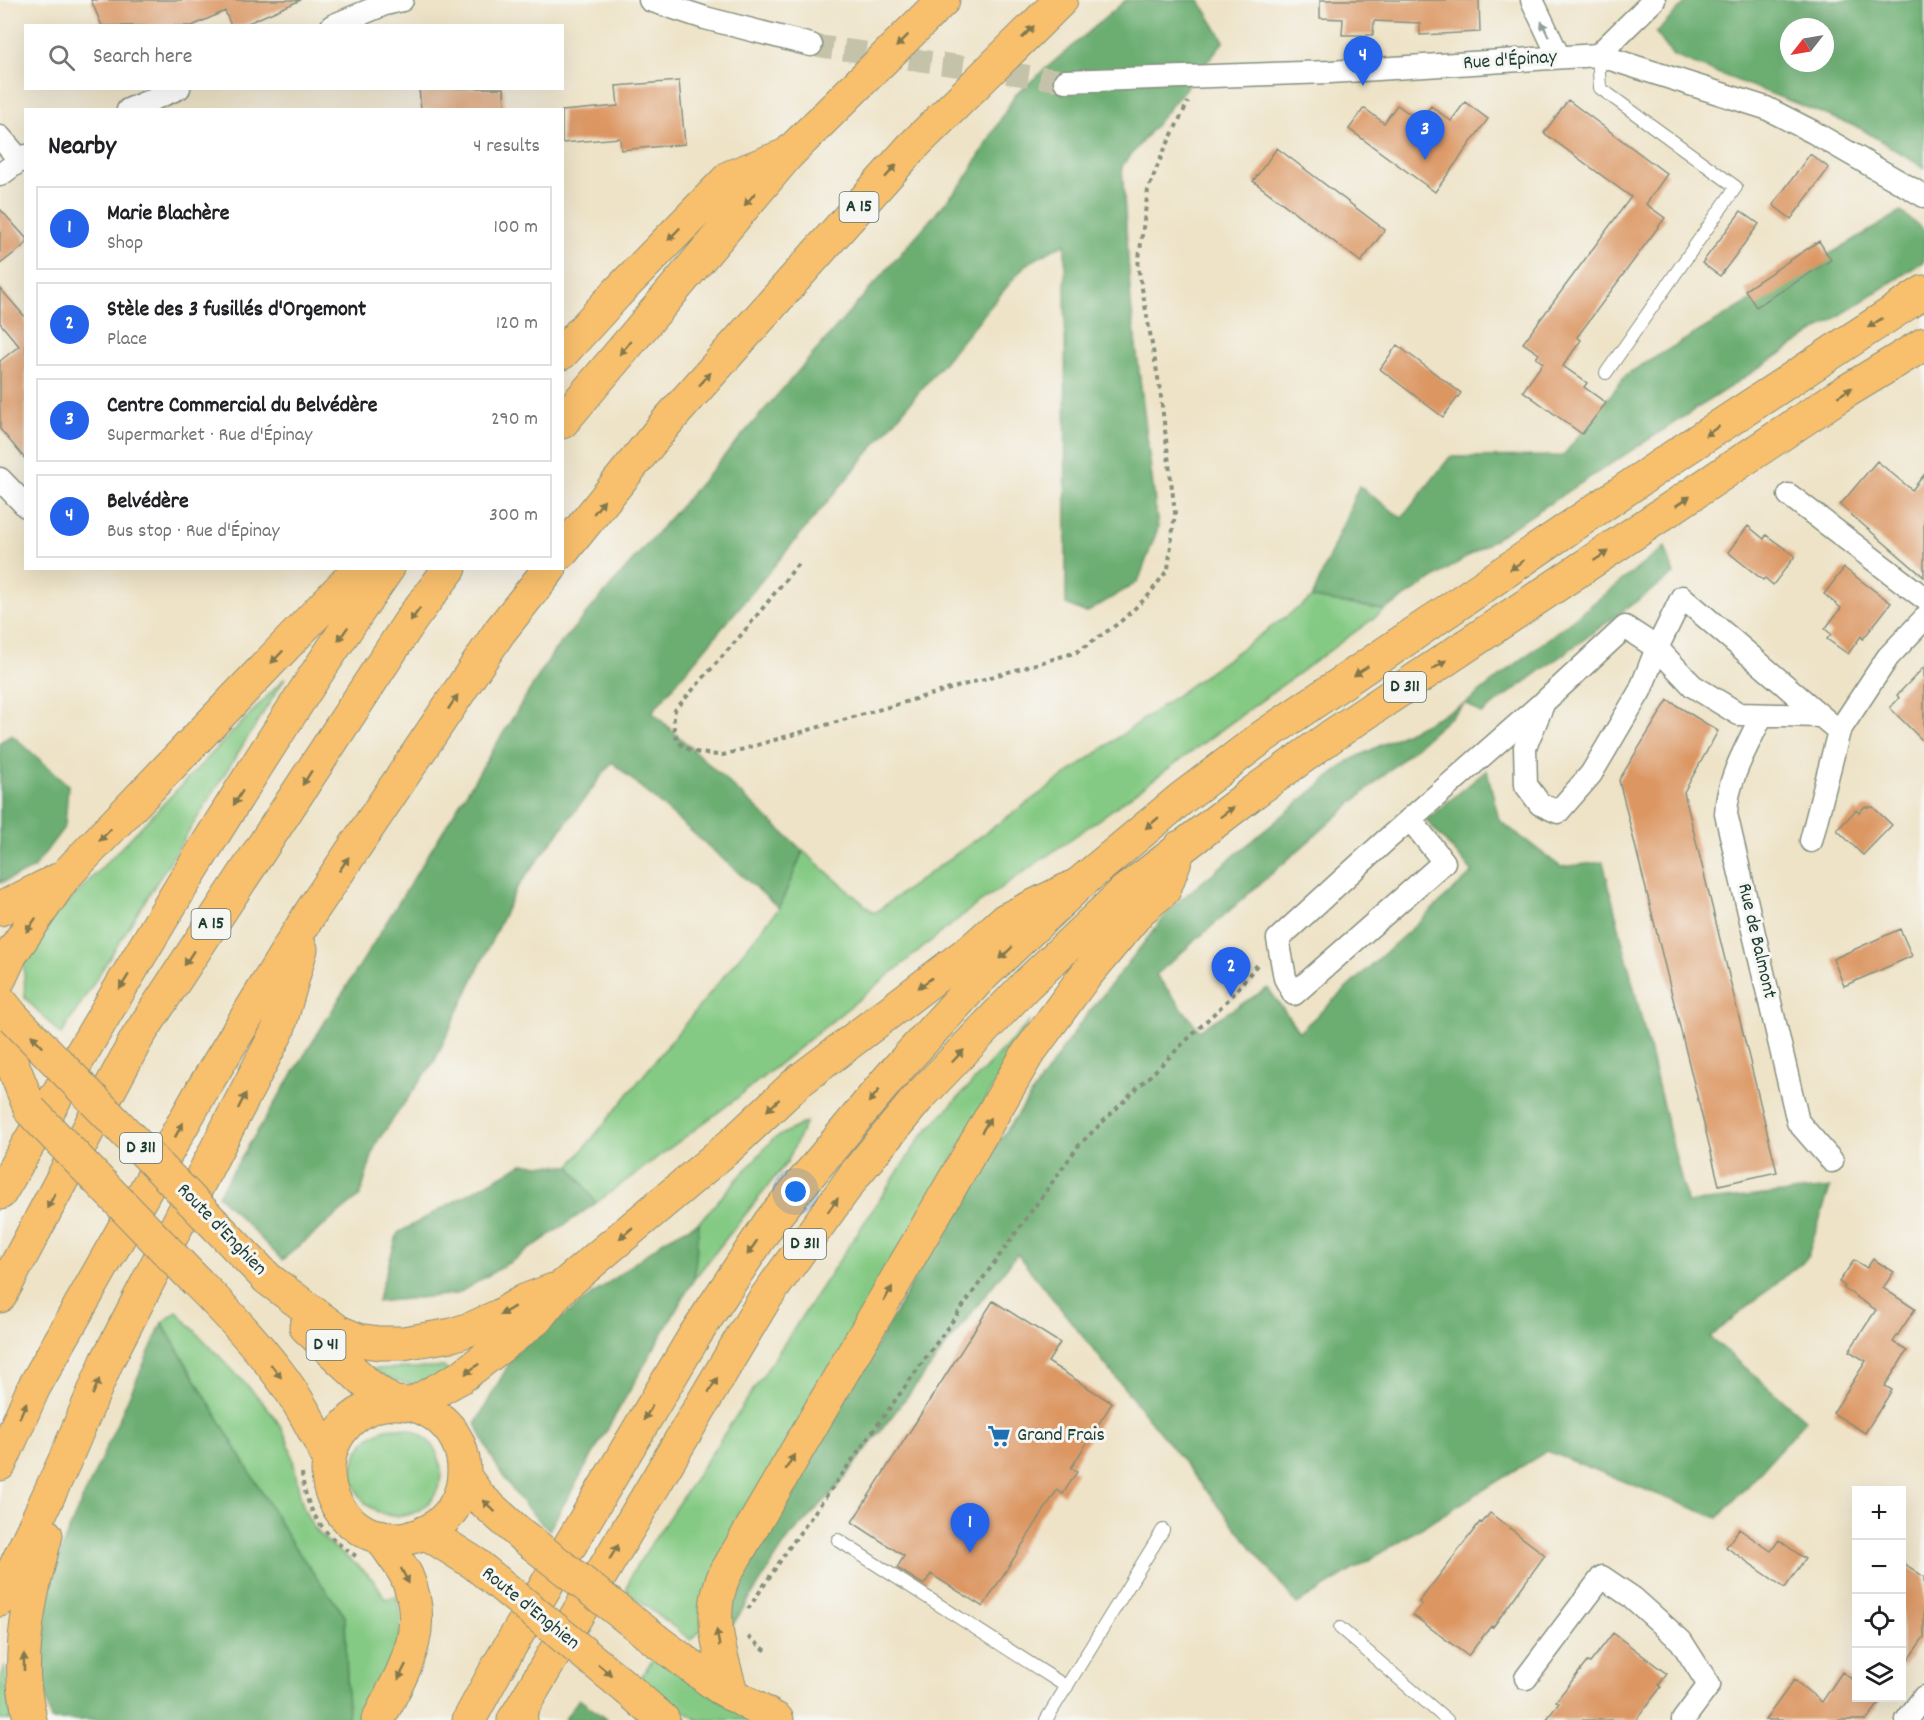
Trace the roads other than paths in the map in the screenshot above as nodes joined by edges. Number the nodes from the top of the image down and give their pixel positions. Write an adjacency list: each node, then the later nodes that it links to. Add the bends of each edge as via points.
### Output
1 (402, 0): 7 (street)
2 (650, 0): 8 (street)
3 (943, 0): 15 (main road, one-way to 15)
4 (1061, 0): 27 (main road, A 15, one-way to 4, via 666,423 911,148)
5 (1532, 0): 10 (street, one-way to 5)
6 (1654, 0): 9 (street)
7 (337, 24)
8 (811, 45)
9 (1598, 55): 10 (street, Rue d'Épinay); 18 (street, Rue d'Épinay, via 1766,108); 22 (lane, via 1600,88 1736,187)
10 (1559, 57): 11 (street, Rue d'Épinay)
11 (1065, 81)
12 (174, 90): 13 (street)
13 (133, 108)
14 (0, 137): 16 (street)
15 (788, 154): 21 (main road, one-way to 21, via 730,177); 23 (main road, one-way to 23)
16 (22, 158): 17 (street)
17 (0, 175)
18 (1924, 196)
19 (1924, 292): 43 (main road, D 311, one-way to 43, via 1710,431 1264,736)
20 (1924, 344): 41 (main road, D 311, one-way to 20, via 1333,735)
21 (564, 351)
22 (1606, 373)
23 (564, 420)
24 (0, 479): 26 (street)
25 (1789, 495): 32 (street)
26 (24, 504)
27 (564, 550)
28 (358, 570): 42 (main road, one-way to 42)
29 (387, 570): 51 (main road, one-way to 51, via 299,700 125,979)
30 (448, 570): 54 (main road, A 15, one-way to 54, via 413,617 137,1038)
31 (548, 570): 45 (main road, one-way to 31, via 500,631)
32 (1924, 598)
33 (1924, 619): 38 (street, via 1888,657)
34 (1657, 648): 35 (street, via 1625,627); 35 (street, via 1640,691 1591,774 1558,812 1540,804 1526,785 1525,747); 36 (street, via 1693,686 1739,714); 37 (street, via 1682,597)
35 (1544, 702): 39 (street)
36 (1762, 715): 37 (street); 50 (street, Rue de Balmont, via 1726,797 1726,814 1798,1122)
37 (1821, 716): 38 (street)
38 (1839, 731): 40 (street)
39 (1410, 819): 39 (street, via 1278,939 1285,978 1294,994 1444,862)
40 (1811, 841)
41 (1180, 848): 69 (main road, one-way to 41, via 715,1614 721,1584 732,1563 1028,1055 1081,981 1140,910 1164,890); 71 (main road, D 311, one-way to 41, via 764,1300 856,1173 918,1098 1026,985 1125,891)
42 (64, 877): 44 (main road); 46 (main road, one-way to 46, via 11,954)
43 (1079, 884): 53 (main road, D 311, one-way to 53, via 1005,920 799,1081 730,1146); 66 (main road, one-way to 66, via 970,988 770,1222 695,1335)
44 (0, 909)
45 (311, 912): 57 (main road, one-way to 45, via 107,1361 278,1030); 58 (main road, one-way to 45, via 33,1389 201,1092)
46 (0, 978)
47 (4, 1023): 49 (main road); 52 (main road, Route d'Enghien / D 311, one-way to 47, bridge)
48 (0, 1081): 49 (main road, D 311)
49 (31, 1111): 56 (main road, D 311, one-way to 56, bridge, via 239,1325 280,1375)
50 (1832, 1161)
51 (0, 1192)
52 (268, 1279): 53 (main road, D 311, one-way to 52, via 452,1335 379,1343 339,1332); 55 (main road, Route d'Enghien / D 41, via 288,1310 368,1384)
53 (561, 1288): 55 (main road, D 311, one-way to 55, via 536,1319 492,1355 461,1377)
54 (0, 1296)
55 (402, 1404): 56 (main road, via 378,1405 351,1420 333,1444); 59 (main road, via 427,1410 451,1430 459,1445)
56 (329, 1459): 62 (main road, via 329,1482 336,1503 350,1520)
57 (65, 1460): 64 (main road); 72 (main road, one-way to 57, via 24,1684 28,1612)
58 (0, 1464)
59 (464, 1476): 61 (main road, via 455,1505 442,1521); 69 (main road, one-way to 59, bridge, via 519,1533 480,1498)
60 (1163, 1530): 68 (lane)
61 (424, 1532): 62 (main road, via 402,1538); 76 (main road, Route d'Enghien, one-way to 76, bridge, via 474,1563)
62 (380, 1536): 73 (main road, one-way to 73, via 405,1573 414,1595 417,1621 406,1665)
63 (838, 1540): 68 (lane)
64 (0, 1600)
65 (1340, 1628): 79 (lane)
66 (500, 1662): 74 (main road); 75 (main road)
67 (1526, 1678): 80 (street, via 1602,1577 1682,1641 1709,1685)
68 (1067, 1687): 78 (lane)
69 (732, 1695): 77 (main road)
70 (1924, 1697): 81 (street)
71 (518, 1717)
72 (30, 1720)
73 (378, 1720)
74 (450, 1720)
75 (469, 1720)
76 (663, 1720)
77 (777, 1720)
78 (1046, 1720)
79 (1447, 1720)
80 (1683, 1720)
81 (1907, 1720)

